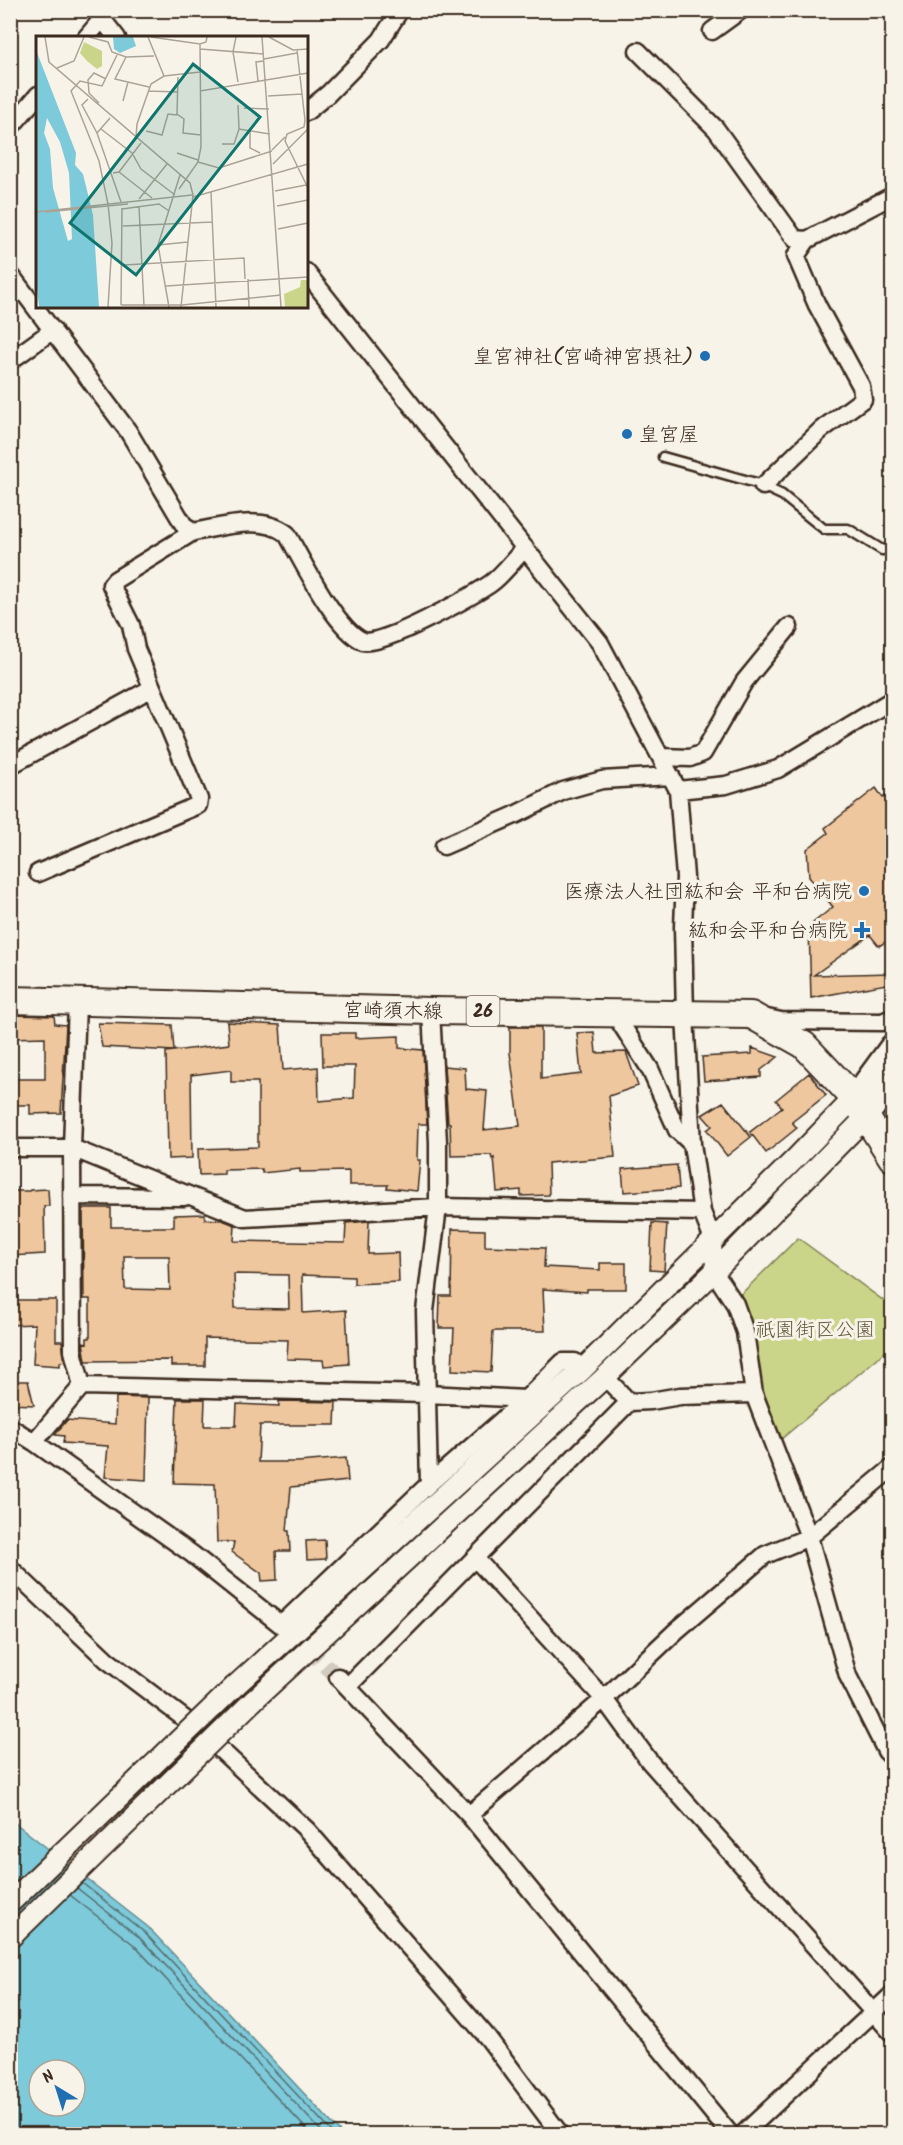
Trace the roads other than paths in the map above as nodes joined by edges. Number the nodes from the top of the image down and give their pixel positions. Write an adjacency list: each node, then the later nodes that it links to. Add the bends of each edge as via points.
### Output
1 (400, 10): 9 (street, via 381,40)
2 (741, 10): 4 (street)
3 (99, 14): 5 (street); 6 (street)
4 (712, 31)
5 (87, 36)
6 (116, 36)
7 (638, 51): 12 (street, via 716,129 795,239)
8 (36, 97): 10 (street)
9 (308, 110)
10 (10, 128)
11 (892, 196): 12 (street)
12 (807, 240): 20 (street, via 796,256 817,305 861,386 863,399 821,430)
13 (10, 274): 15 (street)
14 (308, 275): 22 (street)
15 (36, 308)
16 (36, 308): 17 (street)
17 (53, 330): 18 (street); 21 (street, via 128,431 185,527)
18 (10, 361)
19 (663, 457): 20 (lane)
20 (764, 486): 23 (lane, via 782,495 824,529 848,529 882,550)
21 (193, 532): 22 (street, via 258,523 278,527 287,534 330,609 354,635 374,643 427,620 492,583); 25 (street, via 111,585 131,625)
22 (525, 548): 27 (street, via 600,643)
23 (892, 549)
24 (789, 627): 27 (street, via 744,682 703,753 690,758)
25 (152, 688): 28 (street); 31 (street, via 199,799 198,805)
26 (892, 700): 29 (street, via 778,769 726,785)
27 (662, 757): 29 (street)
28 (11, 765)
29 (675, 783): 30 (street, via 602,780 562,791); 36 (street, via 685,878)
30 (444, 846)
31 (38, 873)
32 (10, 1000): 33 (main road, 宮崎須木線 / 26)
33 (77, 1002): 34 (main road, 宮崎須木線 / 26); 44 (street)
34 (431, 1011): 35 (main road, 宮崎須木線 / 26); 48 (street)
35 (614, 1013): 36 (main road, 宮崎須木線 / 26); 42 (street, via 650,1070 677,1130)
36 (684, 1015): 37 (main road, 宮崎須木線 / 26); 42 (street)
37 (752, 1015): 38 (street, via 781,1021 882,1022); 41 (main road, 宮崎須木線 / 26, via 804,1044)
38 (892, 1018)
39 (892, 1046): 41 (main road)
40 (892, 1083): 41 (main road)
41 (860, 1108): 45 (main road, 宮崎須木線 / 26); 50 (street); 51 (street)
42 (692, 1144): 49 (street)
43 (10, 1148): 44 (street)
44 (72, 1148): 46 (street); 47 (street)
45 (892, 1158)
46 (72, 1196): 47 (street); 54 (street, via 73,1351)
47 (194, 1197): 48 (street, via 245,1218)
48 (438, 1207): 49 (street); 55 (street, via 425,1311)
49 (702, 1212): 50 (street)
50 (713, 1240): 51 (street); 52 (street)
51 (714, 1272): 53 (street); 56 (street, via 735,1304 745,1332)
52 (583, 1369): 57 (street, via 574,1362 564,1362); 69 (street, bridge, via 235,1686)
53 (604, 1377): 58 (street); 70 (street, bridge, via 254,1700)
54 (82, 1386): 55 (street); 60 (street)
55 (427, 1394): 57 (street); 62 (street)
56 (753, 1395): 58 (street, via 680,1396); 63 (street)
57 (526, 1399): 62 (street)
58 (628, 1402): 64 (street)
59 (10, 1427): 60 (street)
60 (34, 1442): 62 (street, via 192,1554 286,1628)
61 (892, 1468): 63 (street)
62 (429, 1484)
63 (809, 1537): 66 (street, via 765,1555); 67 (street, via 848,1676)
64 (475, 1558): 66 (street); 68 (street, via 343,1682)
65 (10, 1568): 74 (street, via 107,1660 198,1729 306,1830 488,2038)
66 (604, 1699): 68 (street); 72 (street, via 650,1762)
67 (890, 1751)
68 (469, 1815): 75 (street)
69 (10, 1902)
70 (10, 1938)
71 (892, 1995): 72 (street)
72 (874, 2012): 73 (street); 76 (street)
73 (892, 2033)
74 (560, 2134)
75 (730, 2134)
76 (742, 2134)

